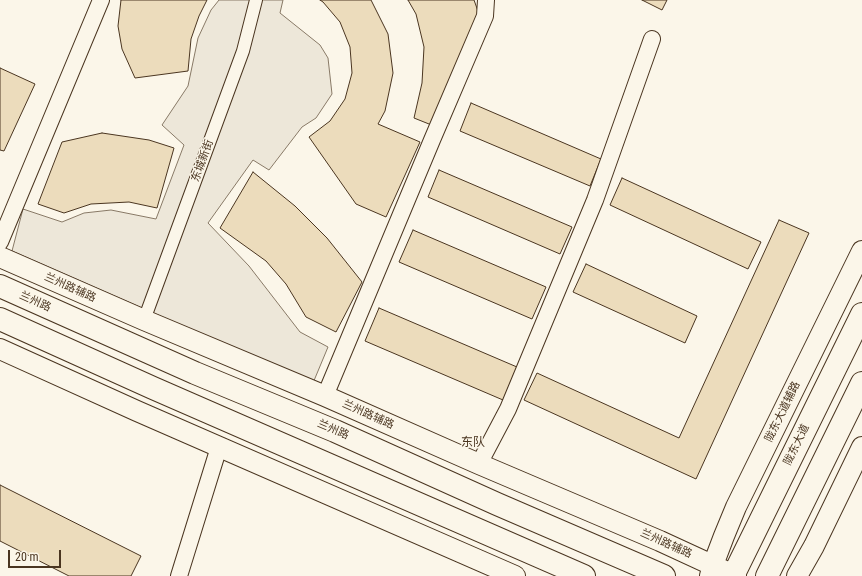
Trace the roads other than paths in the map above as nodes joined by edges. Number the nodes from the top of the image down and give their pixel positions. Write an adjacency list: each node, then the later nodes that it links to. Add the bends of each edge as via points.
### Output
1 (101, 0): 5 (street)
2 (256, 0): 11 (street, 东城新街, via 243,51)
3 (486, 0): 14 (street, via 485,16)
4 (652, 39): 17 (street, via 596,200 508,409)
5 (0, 242)
6 (862, 251): 18 (street, 陇东大道辅路, via 736,508)
7 (0, 257): 11 (street, 兰州路辅路)
8 (0, 286): 22 (main road, 兰州路, via 195,373 335,430)
9 (862, 314): 23 (main road, 陇东大道)
10 (0, 319): 21 (main road)
11 (144, 320): 14 (street, 兰州路辅路)
12 (0, 349): 15 (street)
13 (862, 383): 24 (main road)
14 (325, 396): 17 (street, 兰州路辅路)
15 (219, 447): 19 (street); 20 (street)
16 (862, 447): 25 (street)
17 (479, 464): 18 (street, 兰州路辅路, via 660,541)
18 (711, 571): 23 (street, 兰州路辅路)
19 (179, 576)
20 (515, 576)
21 (584, 576)
22 (664, 576)
23 (734, 576)
24 (767, 576)
25 (797, 576)

